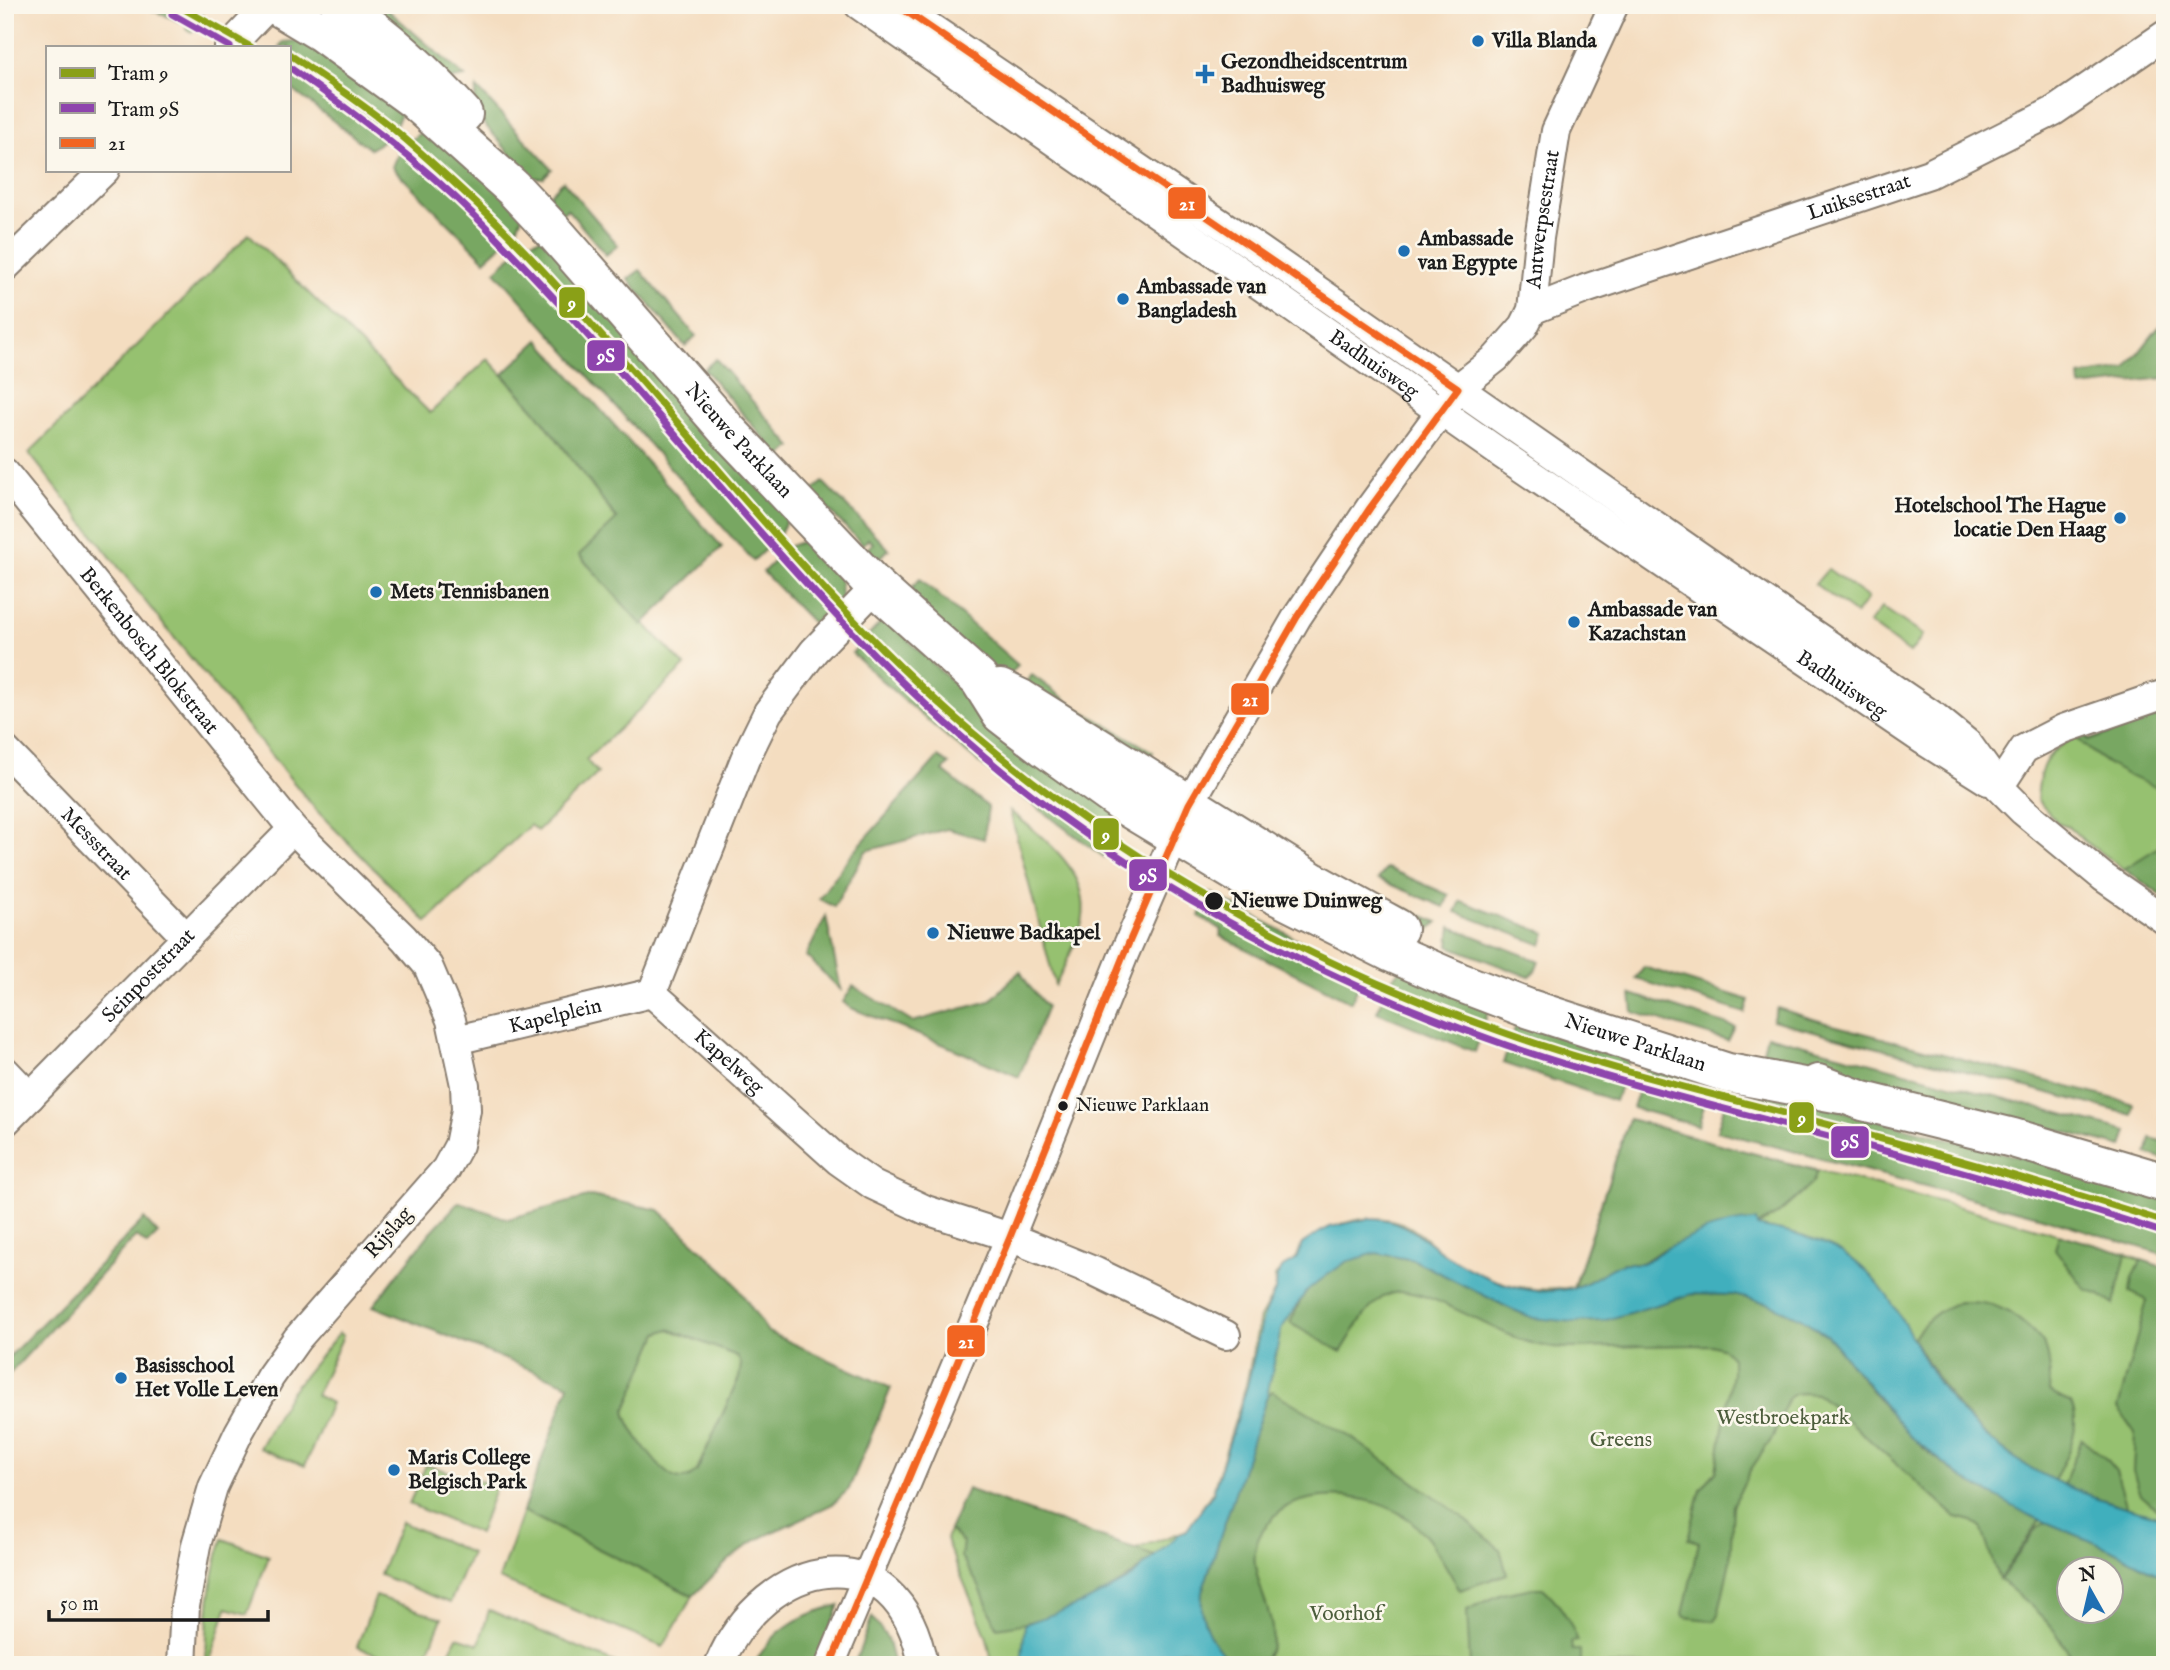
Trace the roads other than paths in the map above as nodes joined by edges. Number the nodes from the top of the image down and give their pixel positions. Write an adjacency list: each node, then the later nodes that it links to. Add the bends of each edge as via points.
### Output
1 (269, 5): 8 (street)
2 (276, 5): 10 (main road, Nieuwe Parklaan, via 416,101)
3 (340, 5): 10 (main road, Nieuwe Parklaan, via 438,86 487,140)
4 (859, 5): 13 (street, Badhuisweg)
5 (897, 5): 13 (street, Badhuisweg)
6 (1614, 5): 12 (street, Antwerpsestraat, via 1556,131)
7 (2165, 35): 12 (street, Luiksestraat, via 2054,111 1929,174)
8 (230, 46)
9 (102, 172): 11 (street)
10 (513, 188): 15 (main road, Nieuwe Parklaan, via 728,431)
11 (5, 267)
12 (1532, 310): 13 (street, Antwerpsestraat, via 1524,327 1496,358)
13 (1450, 399): 18 (street, Badhuisweg, via 1503,455); 19 (street, via 1297,617)
14 (5, 473): 20 (street, Berkenbosch Blokstraat)
15 (876, 587): 19 (main road, Nieuwe Parklaan, via 979,679 1001,714 1032,739 1129,808); 23 (street, via 814,652 768,712)
16 (2165, 694): 18 (street, via 2063,729 2024,749)
17 (5, 750): 22 (street, Messstraat)
18 (1999, 787): 21 (street, Badhuisweg, via 2103,877)
19 (1182, 820): 28 (main road, Nieuwe Parklaan, via 1262,888 1325,921 1527,1008 1717,1070 1842,1094); 29 (street)
20 (293, 829): 22 (street, Seinpoststraat); 24 (street, Rijslag, via 428,966)
21 (2165, 920)
22 (187, 938): 26 (street, Seinpoststraat)
23 (652, 993): 24 (street, Kapelplein); 29 (street, Kapelweg, via 839,1161 873,1185 926,1210)
24 (456, 1040): 32 (street, Rijslag, via 466,1098 459,1145 446,1170 297,1339 239,1432 213,1487 196,1545 185,1606)
25 (5, 1071): 26 (street)
26 (30, 1097): 27 (street, Seinpoststraat)
27 (5, 1122)
28 (2165, 1183)
29 (1010, 1237): 30 (street, Kapelweg, via 1096,1272); 31 (street)
30 (1226, 1335)
31 (865, 1578): 33 (street, via 838,1572 812,1574 786,1585 745,1619); 34 (street); 35 (street, via 906,1611)
32 (183, 1665)
33 (719, 1665)
34 (830, 1665)
35 (923, 1665)

